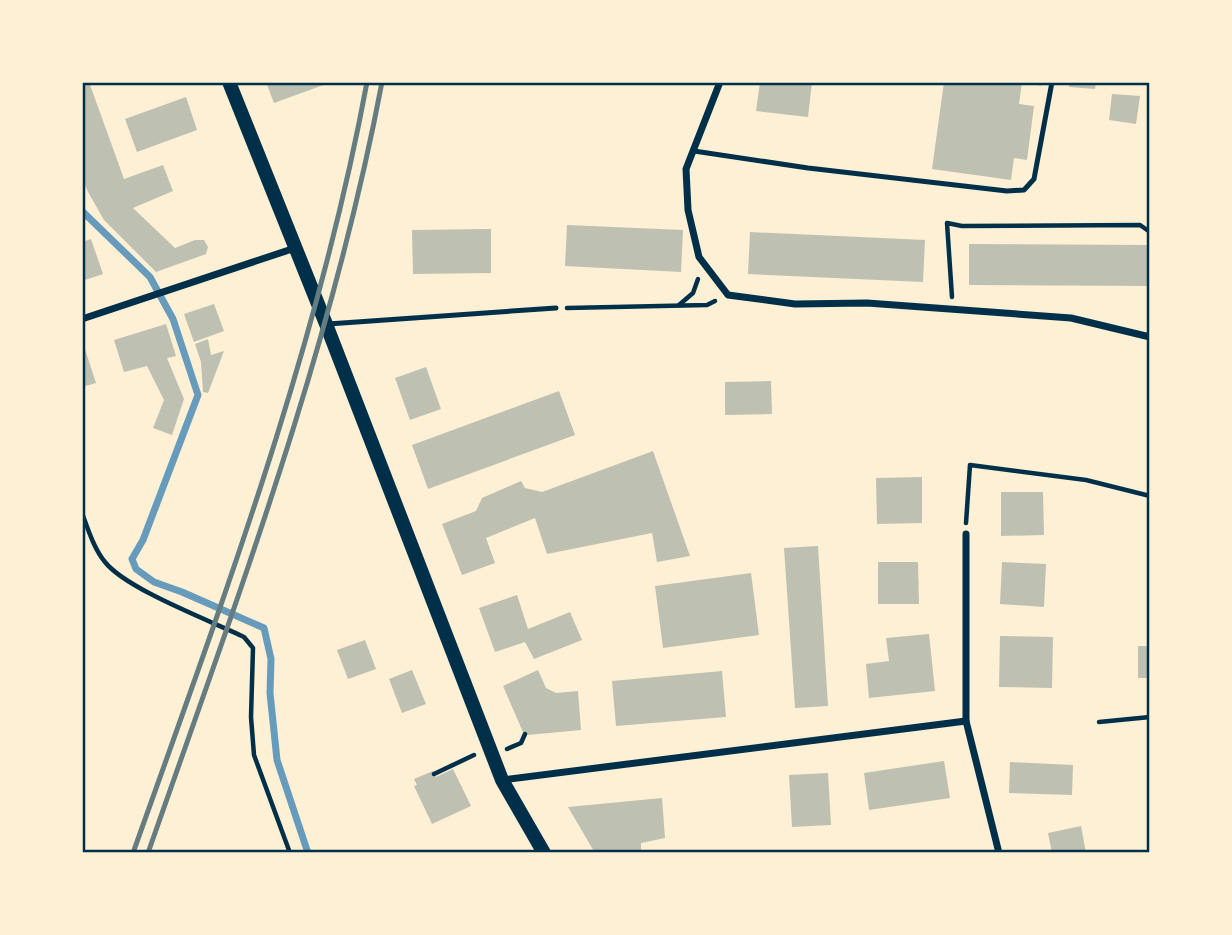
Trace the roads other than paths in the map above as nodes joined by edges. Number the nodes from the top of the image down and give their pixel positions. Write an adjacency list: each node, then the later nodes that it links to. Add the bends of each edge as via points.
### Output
1 (229, 82): 5 (main road)
2 (720, 82): 4 (street)
3 (1052, 82): 4 (lane, via 1034,179 1024,190 808,168)
4 (694, 151): 9 (street, via 686,169 688,210 699,257 728,295 795,304 867,303 1070,318)
5 (296, 248): 7 (street); 8 (main road)
6 (556, 308): 8 (lane)
7 (82, 319)
8 (326, 324): 12 (main road)
9 (1150, 337)
10 (966, 534): 11 (street)
11 (966, 721): 12 (street); 14 (street)
12 (502, 779): 13 (main road)
13 (544, 853)
14 (999, 853)

